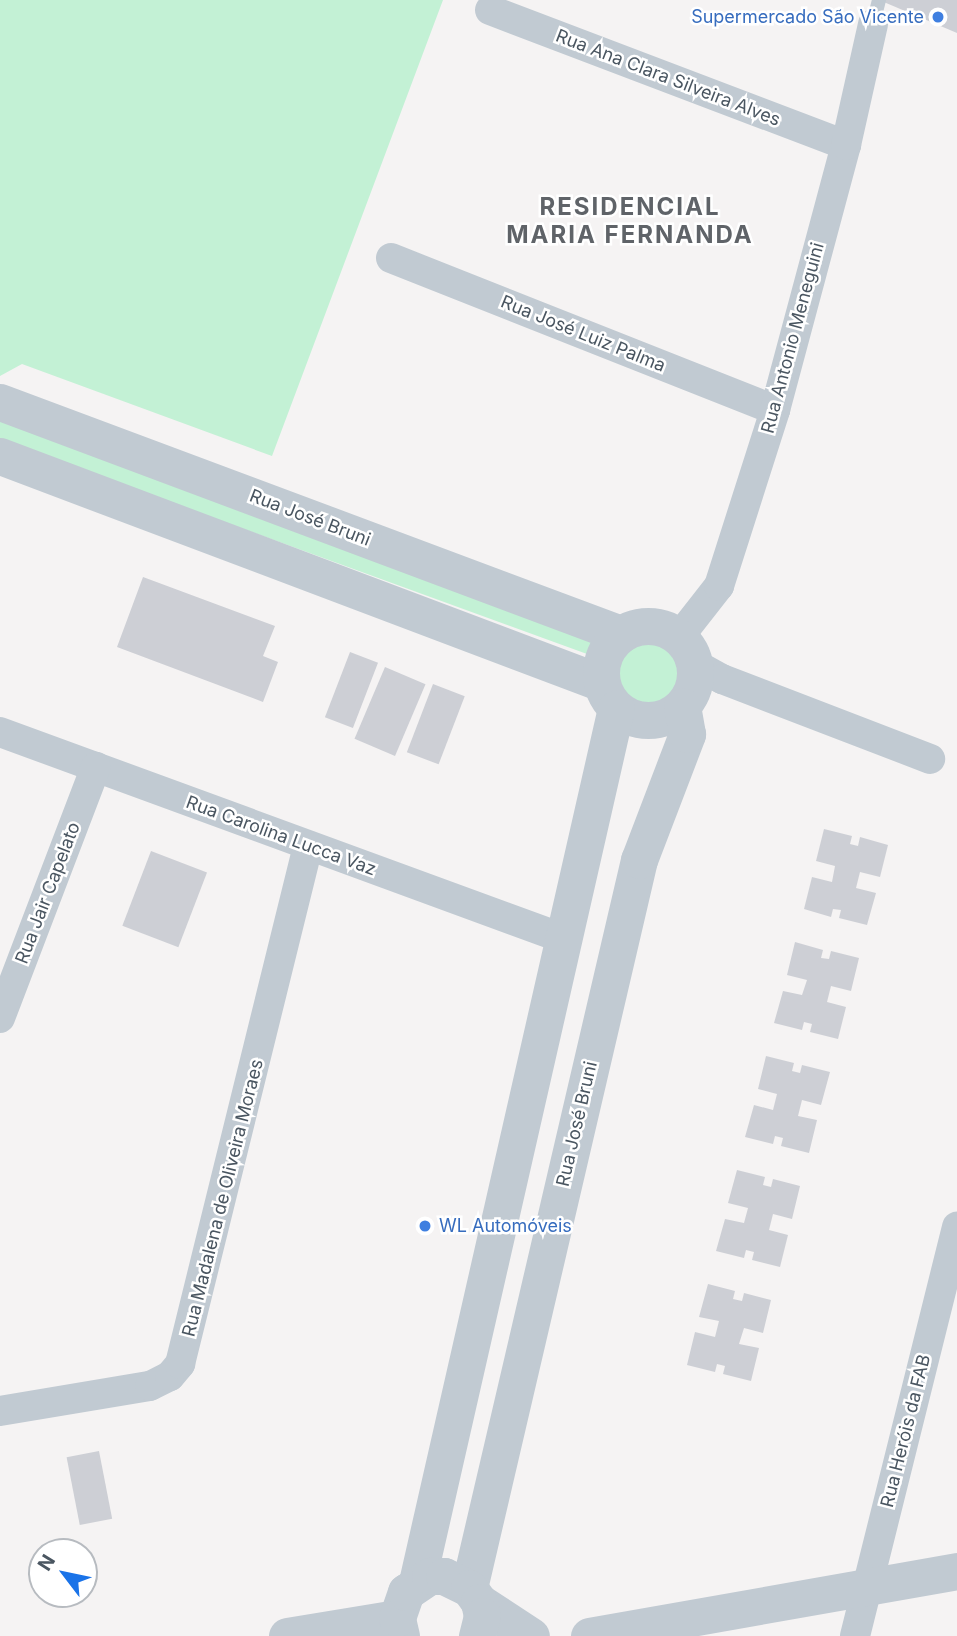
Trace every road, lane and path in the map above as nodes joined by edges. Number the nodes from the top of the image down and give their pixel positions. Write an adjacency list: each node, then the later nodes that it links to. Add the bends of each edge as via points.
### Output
1 (490, 10): 3 (street, Rua Ana Clara Silveira Alves)
2 (876, 12): 3 (street, Rua Antonio Meneguini)
3 (846, 145): 6 (street, Rua Antonio Meneguini)
4 (391, 258): 6 (street, Rua José Luiz Palma)
5 (0, 402): 8 (street, Rua José Bruni)
6 (775, 410): 9 (street, Rua Antonio Meneguini, via 719,586)
7 (0, 456): 10 (street)
8 (621, 634): 9 (street, via 651,625 666,629); 10 (street, via 604,656)
9 (687, 650): 11 (street, via 695,679); 13 (street, via 722,680)
10 (609, 695): 11 (street, via 631,717 649,720); 16 (street)
11 (682, 706): 23 (street, Rua José Bruni, via 687,734 639,860)
12 (0, 732): 14 (street, Rua Carolina Lucca Vaz)
13 (930, 759)
14 (96, 767): 15 (street, Rua Carolina Lucca Vaz); 17 (street, Rua Jair Capelato)
15 (308, 846): 16 (street, Rua Carolina Lucca Vaz); 19 (street, Rua Madalena de Oliveira Moraes, via 180,1364 170,1376 150,1386)
16 (562, 938): 21 (street)
17 (0, 1018)
18 (957, 1227): 22 (street, Rua Heróis da FAB)
19 (0, 1411)
20 (957, 1571): 22 (street)
21 (416, 1582): 23 (street, via 444,1576); 24 (street, via 403,1598)
22 (867, 1586): 27 (street); 28 (street, Rua Heróis da FAB)
23 (475, 1608): 26 (street)
24 (399, 1627): 25 (street)
25 (287, 1636)
26 (531, 1636)
27 (589, 1636)
28 (855, 1636)

